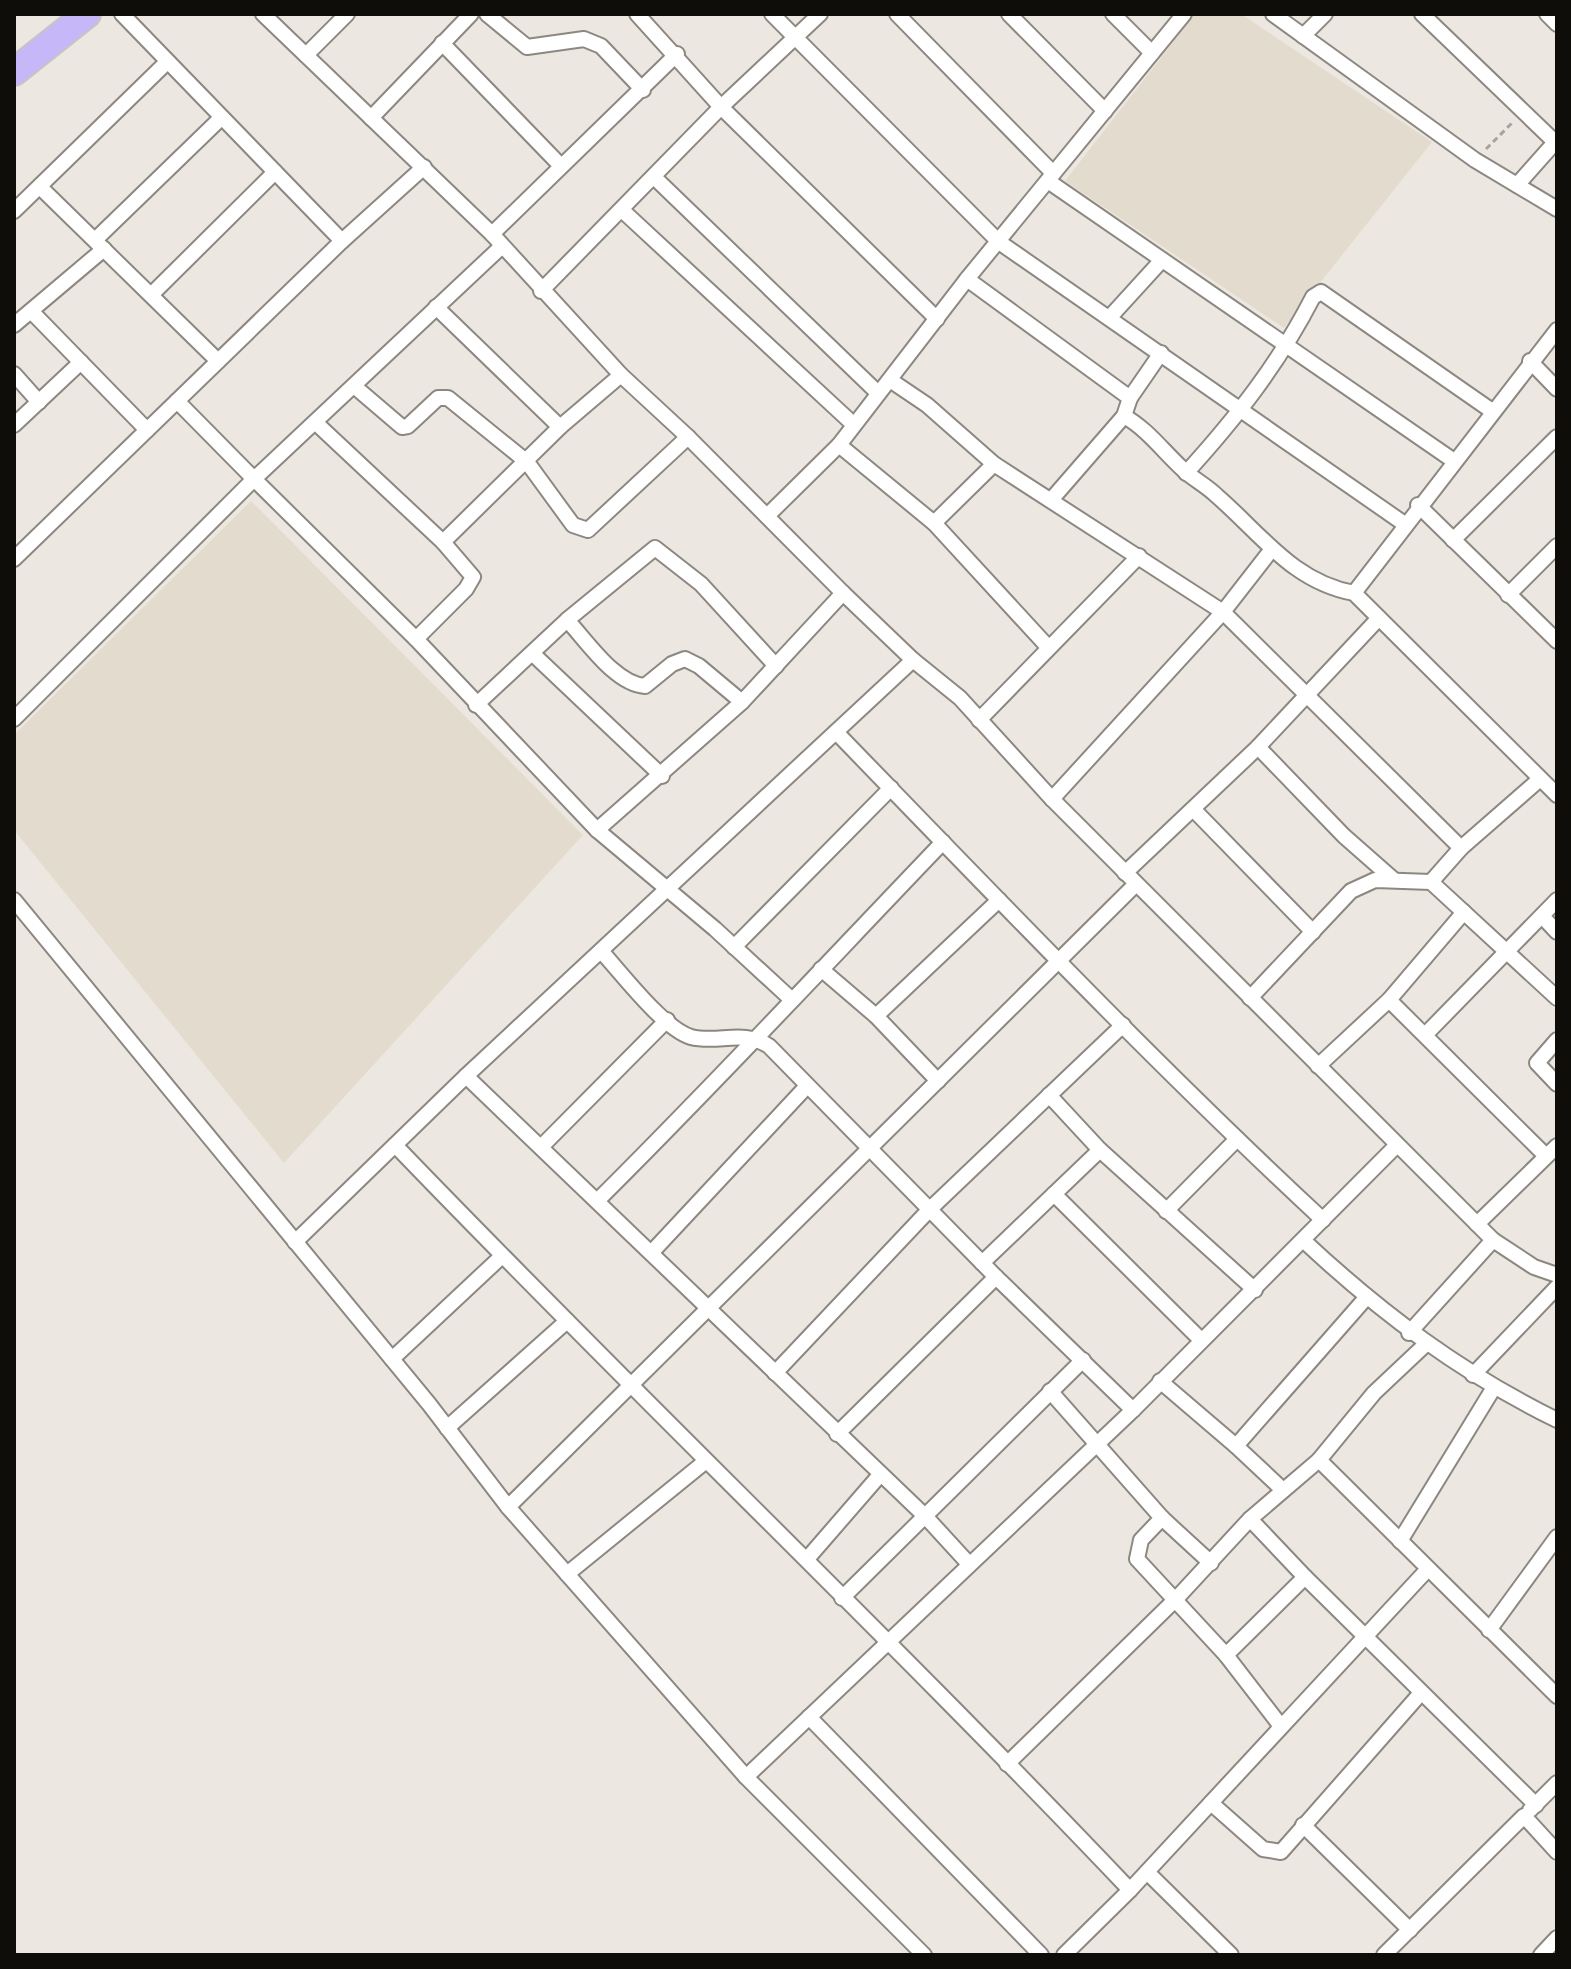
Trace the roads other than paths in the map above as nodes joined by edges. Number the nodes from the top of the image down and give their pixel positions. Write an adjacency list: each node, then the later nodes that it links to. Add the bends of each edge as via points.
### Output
1 (87, 14): 27 (highway)
2 (122, 14): 26 (street)
3 (263, 14): 25 (street)
4 (347, 14): 25 (street)
5 (471, 14): 22 (street)
6 (487, 14): 28 (street, via 527,47 576,39 601,46)
7 (637, 14): 24 (street)
8 (772, 14): 21 (street)
9 (820, 14): 21 (street)
10 (897, 14): 37 (street)
11 (1009, 14): 30 (street)
12 (1113, 14): 23 (street)
13 (1184, 14): 23 (street)
14 (1273, 14): 20 (street)
15 (1325, 14): 20 (street)
16 (1422, 14): 18 (street)
17 (1547, 14): 19 (street)
18 (1440, 20): 33 (street)
19 (1557, 24)
20 (1303, 36): 39 (street)
21 (796, 38): 29 (street); 46 (street)
22 (442, 43): 32 (street); 34 (street)
23 (1152, 53): 30 (street)
24 (677, 54): 28 (street); 29 (street)
25 (306, 55): 32 (street)
26 (167, 62): 31 (street); 40 (street)
27 (18, 63)
28 (643, 90): 34 (street)
29 (721, 107): 38 (street); 55 (street)
30 (1105, 111): 37 (street)
31 (221, 118): 36 (street); 47 (street)
32 (371, 118): 35 (street)
33 (1556, 141): 39 (street)
34 (561, 166): 44 (street)
35 (424, 167): 44 (street); 45 (street)
36 (275, 172): 45 (street); 51 (street)
37 (1050, 177): 46 (street); 48 (street)
38 (655, 178): 43 (street); 68 (street)
39 (1517, 185): 41 (street)
40 (40, 187): 42 (street); 47 (street)
41 (1557, 209)
42 (14, 211)
43 (623, 211): 50 (street); 76 (street)
44 (497, 240): 50 (street); 52 (street)
45 (342, 241): 60 (street)
46 (999, 242): 49 (street); 54 (street)
47 (100, 244): 51 (street); 53 (street)
48 (1162, 260): 54 (street); 58 (street)
49 (967, 279): 55 (street); 69 (street)
50 (541, 291): 64 (street)
51 (152, 294): 60 (street)
52 (436, 307): 66 (street); 78 (street)
53 (31, 311): 56 (street); 62 (street)
54 (1110, 317): 59 (street)
55 (937, 319): 65 (street)
56 (14, 325)
57 (1557, 330): 61 (street)
58 (1288, 346): 72 (street); 73 (street, via 1313,297 1321,292); 83 (street)
59 (1161, 353): 69 (street); 72 (street)
60 (218, 361): 70 (street)
61 (1530, 361): 67 (street); 73 (street)
62 (81, 362): 71 (street); 79 (street)
63 (14, 374): 71 (street)
64 (621, 375): 78 (street); 80 (street)
65 (890, 380): 68 (street); 85 (street)
66 (354, 386): 75 (street); 84 (street, via 402,427 438,398 448,398)
67 (1557, 389)
68 (878, 393): 76 (street)
69 (1130, 398): 74 (street)
70 (177, 401): 79 (street); 87 (street)
71 (39, 402): 77 (street)
72 (1244, 410): 86 (street); 92 (street)
73 (1492, 411): 83 (street)
74 (1124, 416): 86 (street); 88 (street)
75 (316, 423): 87 (street); 94 (street)
76 (853, 424): 82 (street)
77 (14, 425)
78 (560, 427): 84 (street)
79 (147, 430): 98 (street)
80 (688, 437): 84 (street, via 588,530 573,525); 90 (street)
81 (1557, 437): 93 (street)
82 (839, 445): 90 (street); 91 (street)
83 (1454, 461): 89 (street)
84 (527, 462): 94 (street)
85 (994, 464): 88 (street); 91 (street)
86 (1186, 473): 96 (street)
87 (254, 479): 105 (street); 114 (street)
88 (1051, 500): 97 (street)
89 (1418, 505): 92 (street); 93 (street)
90 (767, 516): 99 (street)
91 (934, 523): 107 (street)
92 (1406, 525): 100 (street)
93 (1453, 540): 101 (street)
94 (443, 542): 105 (street, via 473,577)
95 (1557, 546): 101 (street)
96 (1272, 549): 100 (street, via 1313,581); 102 (street)
97 (1139, 556): 102 (street); 107 (street)
98 (14, 559)
99 (843, 593): 109 (street); 110 (street)
100 (1354, 593): 103 (street)
101 (1508, 595): 106 (street)
102 (1223, 612): 111 (street); 122 (street)
103 (1379, 618): 111 (street); 119 (street)
104 (567, 620): 108 (street); 110 (street, via 655,548 701,584); 112 (street, via 613,668 638,685 645,686 685,659)
105 (416, 639): 113 (street)
106 (1557, 641)
107 (1048, 647): 115 (street)
108 (533, 654): 113 (street); 118 (street)
109 (913, 660): 115 (street); 116 (street)
110 (776, 666): 112 (street)
111 (1309, 694): 117 (street); 126 (street)
112 (742, 702): 118 (street)
113 (476, 705): 124 (street)
114 (14, 719)
115 (979, 720): 122 (street)
116 (836, 732): 120 (street); 131 (street)
117 (1258, 747): 123 (street); 128 (street)
118 (662, 776): 124 (street)
119 (1540, 779): 121 (street); 126 (street)
120 (891, 788): 125 (street); 139 (street)
121 (1557, 795)
122 (1052, 799): 127 (street)
123 (1195, 811): 127 (street); 137 (street)
124 (597, 830): 131 (street)
125 (943, 842): 133 (street); 143 (street)
126 (1461, 848): 129 (street)
127 (1125, 873): 130 (street)
128 (1394, 880): 129 (street); 137 (street, via 1375,880 1351,891)
129 (1431, 882): 135 (street)
130 (1136, 884): 142 (street); 144 (street)
131 (667, 888): 139 (street); 141 (street)
132 (14, 900): 175 (street)
133 (999, 900): 142 (street); 148 (street)
134 (1557, 900): 136 (street)
135 (1464, 912): 140 (street); 147 (street)
136 (1542, 916): 138 (street); 140 (street)
137 (1313, 932): 144 (street)
138 (1557, 932)
139 (734, 947): 146 (street)
140 (1508, 951): 145 (street); 151 (street)
141 (602, 952): 149 (street); 155 (street)
142 (1059, 962): 150 (street); 156 (street)
143 (821, 969): 146 (street); 148 (street)
144 (1250, 998): 154 (street)
145 (1557, 998)
146 (792, 1000): 153 (street)
147 (1389, 1000): 151 (street); 154 (street)
148 (876, 1016): 156 (street)
149 (667, 1020): 153 (street, via 692,1037); 163 (street)
150 (1123, 1025): 159 (street); 160 (street)
151 (1426, 1034): 166 (street)
152 (1557, 1040): 157 (street, via 1537,1063)
153 (758, 1041): 158 (street); 168 (street)
154 (1318, 1066): 162 (street)
155 (466, 1076): 161 (street); 163 (street)
156 (938, 1081): 164 (street)
157 (1557, 1084)
158 (807, 1086): 164 (street); 176 (street)
159 (1049, 1095): 165 (street); 169 (street)
160 (1237, 1139): 170 (street); 171 (street)
161 (395, 1145): 175 (street); 177 (street)
162 (1397, 1145): 171 (street); 172 (street)
163 (541, 1147): 168 (street)
164 (868, 1149): 169 (street); 184 (street)
165 (1100, 1150): 167 (street); 170 (street)
166 (1552, 1151): 172 (street)
167 (1054, 1194): 178 (street); 187 (street)
168 (598, 1200): 176 (street)
169 (930, 1209): 178 (street); 191 (street)
170 (1166, 1211): 182 (street)
171 (1323, 1220): 173 (street)
172 (1477, 1224): 174 (street)
173 (1303, 1240): 182 (street); 183 (street)
174 (1493, 1240): 179 (street, via 1534,1267); 186 (street)
175 (295, 1242): 189 (street)
176 (652, 1252): 184 (street)
177 (502, 1256): 185 (street); 189 (street)
178 (982, 1263): 180 (street)
179 (1557, 1275)
180 (996, 1277): 190 (street); 200 (street)
181 (1557, 1287): 192 (street)
182 (1255, 1290): 187 (street)
183 (1365, 1299): 186 (street); 202 (street)
184 (710, 1308): 191 (street); 194 (street)
185 (567, 1321): 194 (street); 199 (street)
186 (1409, 1333): 188 (street)
187 (1201, 1340): 193 (street)
188 (1426, 1344): 192 (street); 203 (street, via 1374,1393)
189 (392, 1359): 199 (street)
190 (1083, 1360): 196 (street); 197 (street)
191 (775, 1373): 200 (street)
192 (1473, 1375): 195 (street)
193 (1160, 1381): 197 (street); 202 (street)
194 (630, 1385): 204 (street); 207 (street)
195 (1493, 1389): 198 (street); 211 (street)
196 (1050, 1391): 201 (street); 208 (street)
197 (1133, 1410): 201 (street)
198 (1557, 1420)
199 (447, 1428): 207 (street)
200 (837, 1434): 205 (street)
201 (1095, 1446): 209 (street); 215 (street)
202 (1236, 1446): 206 (street)
203 (1319, 1460): 206 (street); 211 (street)
204 (706, 1461): 213 (street); 217 (street)
205 (879, 1476): 208 (street); 213 (street)
206 (1283, 1490): 210 (street)
207 (508, 1507): 217 (street)
208 (925, 1516): 215 (street); 219 (street)
209 (1162, 1518): 214 (street); 220 (street, via 1141,1540 1136,1555)
210 (1250, 1519): 214 (street); 218 (street)
211 (1400, 1541): 216 (street)
212 (1555, 1547): 221 (street)
213 (807, 1559): 219 (street)
214 (1211, 1563): 220 (street)
215 (969, 1564): 223 (street)
216 (1427, 1570): 221 (street); 222 (street)
217 (567, 1574): 230 (street)
218 (1305, 1577): 222 (street); 224 (street)
219 (842, 1598): 223 (street)
220 (1176, 1599): 224 (street); 229 (street)
221 (1489, 1630): 226 (street)
222 (1362, 1636): 225 (street); 228 (street)
223 (887, 1643): 227 (street); 229 (street)
224 (1226, 1655): 228 (street)
225 (1420, 1694): 233 (street); 235 (street)
226 (1557, 1696)
227 (809, 1717): 230 (street); 242 (street)
228 (1280, 1725): 232 (street)
229 (1007, 1764): 238 (street)
230 (746, 1777): 241 (street)
231 (1557, 1783): 233 (street)
232 (1211, 1803): 235 (street, via 1268,1852 1281,1852); 237 (street)
233 (1536, 1805): 234 (street)
234 (1524, 1816): 236 (street); 239 (street)
235 (1303, 1825): 239 (street)
236 (1557, 1852)
237 (1147, 1872): 238 (street); 244 (street)
238 (1130, 1890): 243 (street)
239 (1410, 1930): 245 (street)
240 (1557, 1938): 246 (street)
241 (924, 1955)
242 (1041, 1955)
243 (1064, 1955)
244 (1231, 1955)
245 (1384, 1955)
246 (1541, 1955)

